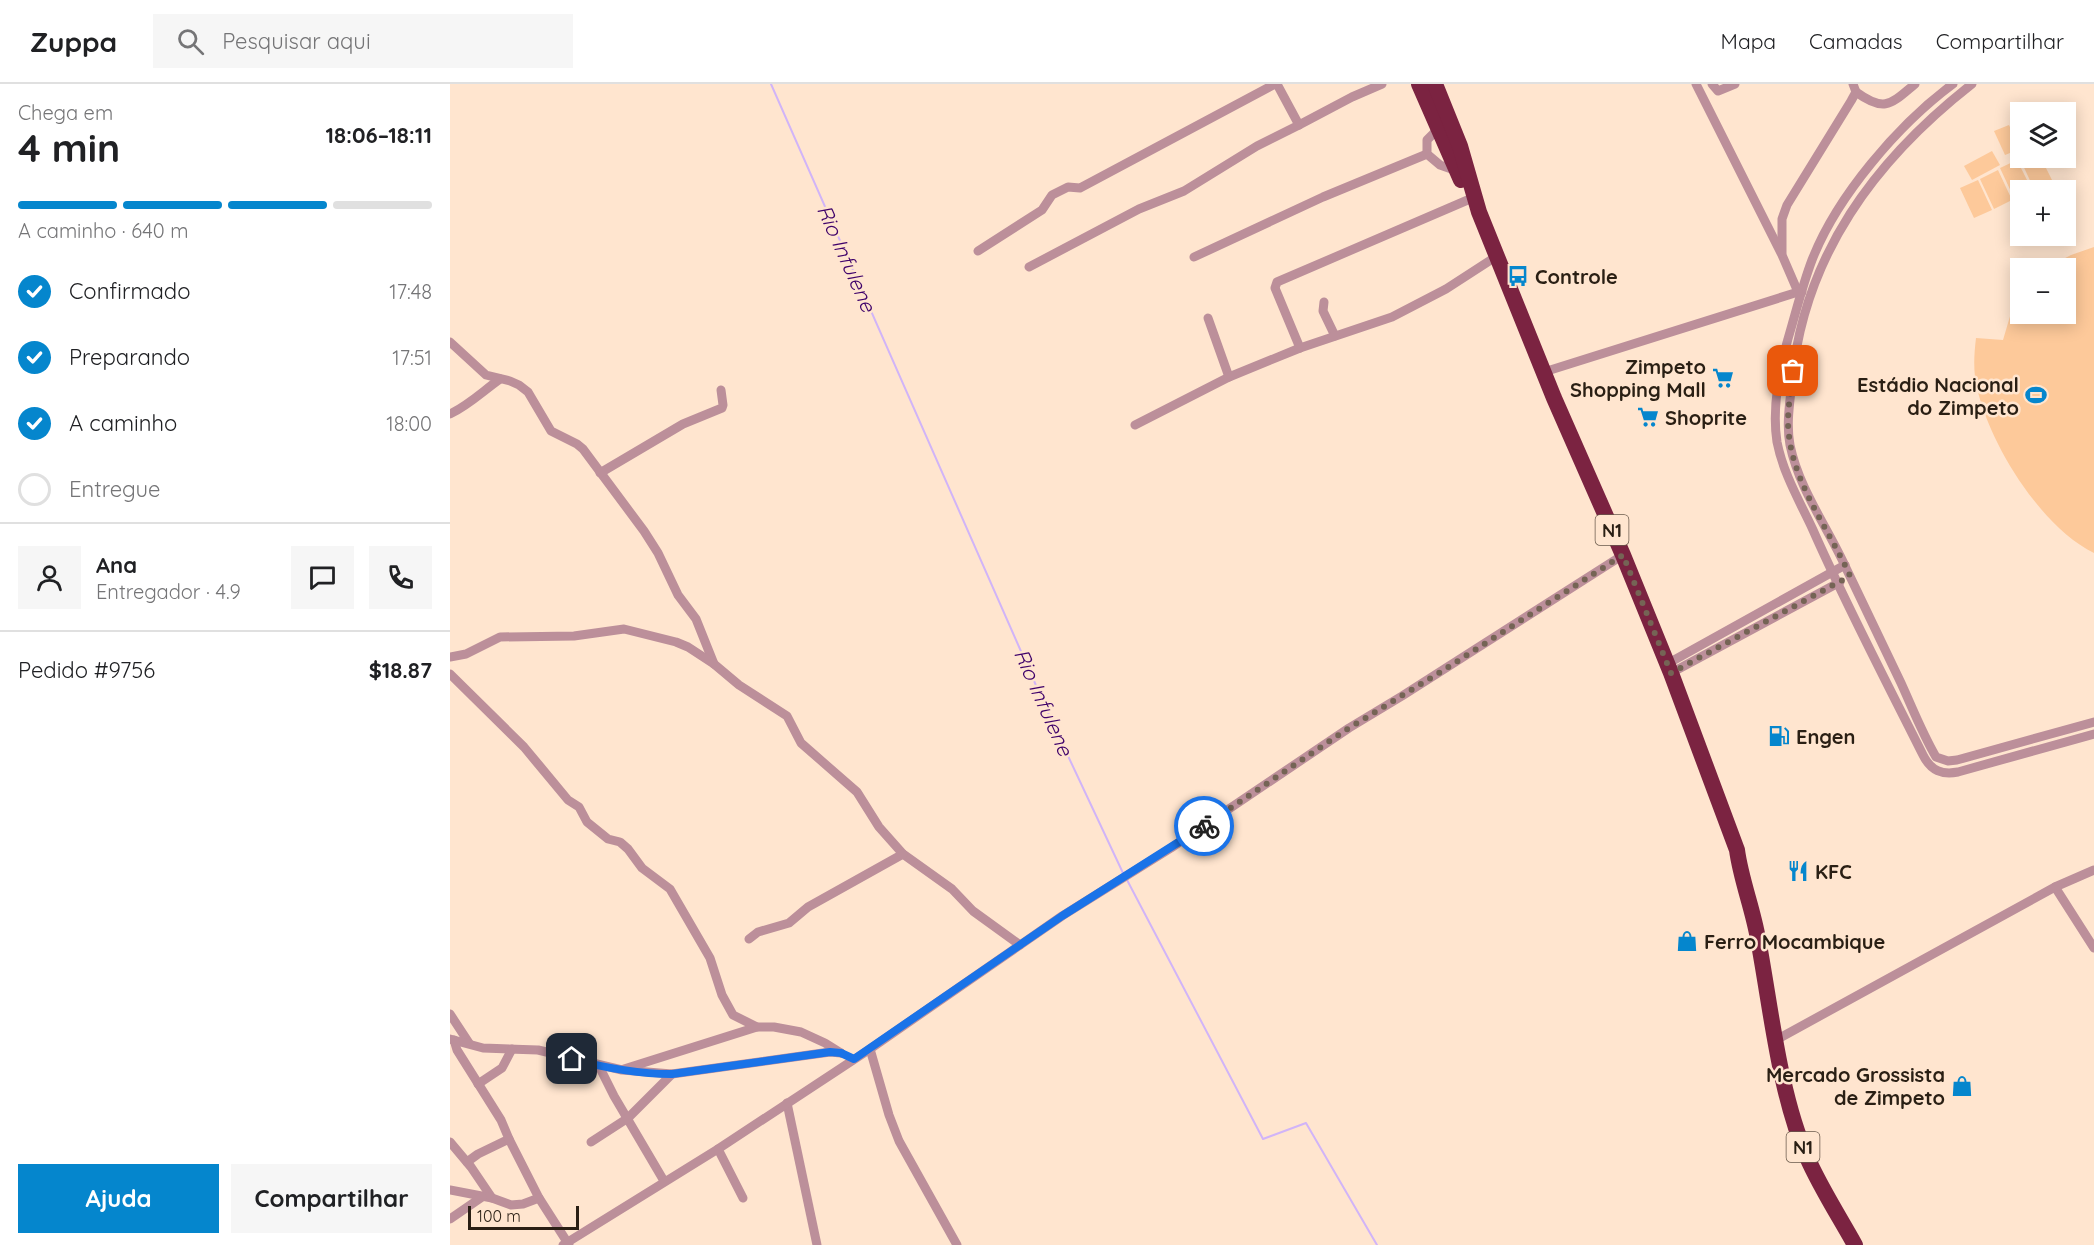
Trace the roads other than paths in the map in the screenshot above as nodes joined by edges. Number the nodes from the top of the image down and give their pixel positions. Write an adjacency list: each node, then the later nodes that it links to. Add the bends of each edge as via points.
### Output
1 (1276, 84): 12 (street); 17 (street, via 1080,188 1068,187 1052,195 1042,210)
2 (1382, 84): 12 (street)
3 (1419, 84): 13 (highway, N1)
4 (1435, 84): 16 (highway, N1, via 1460,146)
5 (1696, 84): 18 (street)
6 (1712, 84): 7 (street, via 1718,91)
7 (1735, 84)
8 (1915, 84): 11 (street, via 1887,105 1875,103)
9 (1953, 84): 22 (street, via 1912,121 1858,180 1827,229)
10 (1972, 84): 36 (street, via 1906,142 1867,188 1827,253 1796,343 1789,419 1791,447 1805,487)
11 (1854, 88): 18 (street, via 1841,120 1787,205 1782,219)
12 (1299, 125): 21 (street, via 1184,192 1139,209)
13 (1438, 129): 14 (street, via 1427,140); 15 (highway, N1)
14 (1427, 154): 15 (street); 20 (street)
15 (1456, 171): 16 (highway, N1)
16 (1475, 206): 19 (highway, N1); 27 (street, via 1277,282 1275,288)
17 (978, 251)
18 (1782, 255): 22 (street)
19 (1497, 256): 25 (street, via 1446,289 1392,316); 28 (highway, N1)
20 (1194, 257)
21 (1029, 267)
22 (1800, 292): 28 (street); 37 (street, via 1781,370 1777,441)
23 (1324, 302): 25 (street, via 1323,311)
24 (1208, 318): 29 (street)
25 (1335, 336): 27 (street)
26 (450, 342): 30 (street, via 488,377)
27 (1300, 348): 29 (street)
28 (1544, 372): 35 (highway, N1)
29 (1228, 377): 33 (street)
30 (500, 379): 32 (street); 34 (street, via 528,392 551,431 577,444)
31 (721, 390): 34 (street, via 722,408 683,424)
32 (450, 414)
33 (1135, 425)
34 (600, 472): 41 (street, via 658,554 678,595 696,619)
35 (1623, 555): 42 (highway, N1); 50 (street, via 1349,728)
36 (1845, 565): 37 (street); 38 (street)
37 (1832, 573): 39 (street); 42 (street)
38 (1850, 576): 39 (street); 44 (street, via 1932,750 1941,760 1957,760)
39 (1837, 584): 42 (street); 45 (street, via 1933,769 1941,773 1959,772)
40 (450, 657): 41 (street, via 466,654 500,637 574,636 624,629 676,642)
41 (714, 664): 46 (street, via 787,716 801,743 857,792 879,827)
42 (1669, 668): 57 (highway, N1, via 1738,858 1754,915)
43 (450, 674): 53 (street, via 524,747 568,800 579,807 587,822 608,839 620,842 642,868 670,889 710,958)
44 (2094, 722)
45 (2094, 734)
46 (903, 854): 49 (street, via 808,907 789,923 758,932); 50 (street)
47 (2094, 870): 48 (street)
48 (2055, 887): 51 (street); 57 (street)
49 (749, 939)
50 (1020, 945): 60 (street)
51 (2094, 948)
52 (450, 1014): 58 (street)
53 (733, 1015): 54 (street); 55 (street)
54 (757, 1027): 55 (street); 61 (street, via 801,1032)
55 (730, 1035): 64 (street)
56 (452, 1040): 58 (street); 66 (street)
57 (1776, 1041): 83 (highway, N1, via 1791,1109 1807,1156)
58 (469, 1043): 59 (street, via 483,1048)
59 (512, 1049): 63 (street, via 538,1050); 66 (street, via 502,1068)
60 (870, 1049): 62 (street); 82 (street, via 899,1141)
61 (841, 1053): 62 (street); 65 (street)
62 (854, 1059): 67 (street)
63 (599, 1066): 64 (street); 68 (street)
64 (622, 1070): 65 (street)
65 (672, 1074): 68 (street)
66 (478, 1084): 69 (street)
67 (787, 1103): 72 (street); 81 (street)
68 (628, 1118): 71 (street); 74 (street)
69 (509, 1138): 73 (street); 77 (street)
70 (450, 1142): 73 (street)
71 (591, 1142)
72 (718, 1149): 74 (street); 78 (street)
73 (467, 1162): 76 (street)
74 (664, 1181): 80 (street)
75 (450, 1190): 76 (street)
76 (487, 1198): 77 (street, via 511,1205); 79 (street)
77 (539, 1198): 80 (street)
78 (743, 1198)
79 (450, 1219)
80 (566, 1244)
81 (818, 1245)
82 (957, 1245)
83 (1855, 1245)

